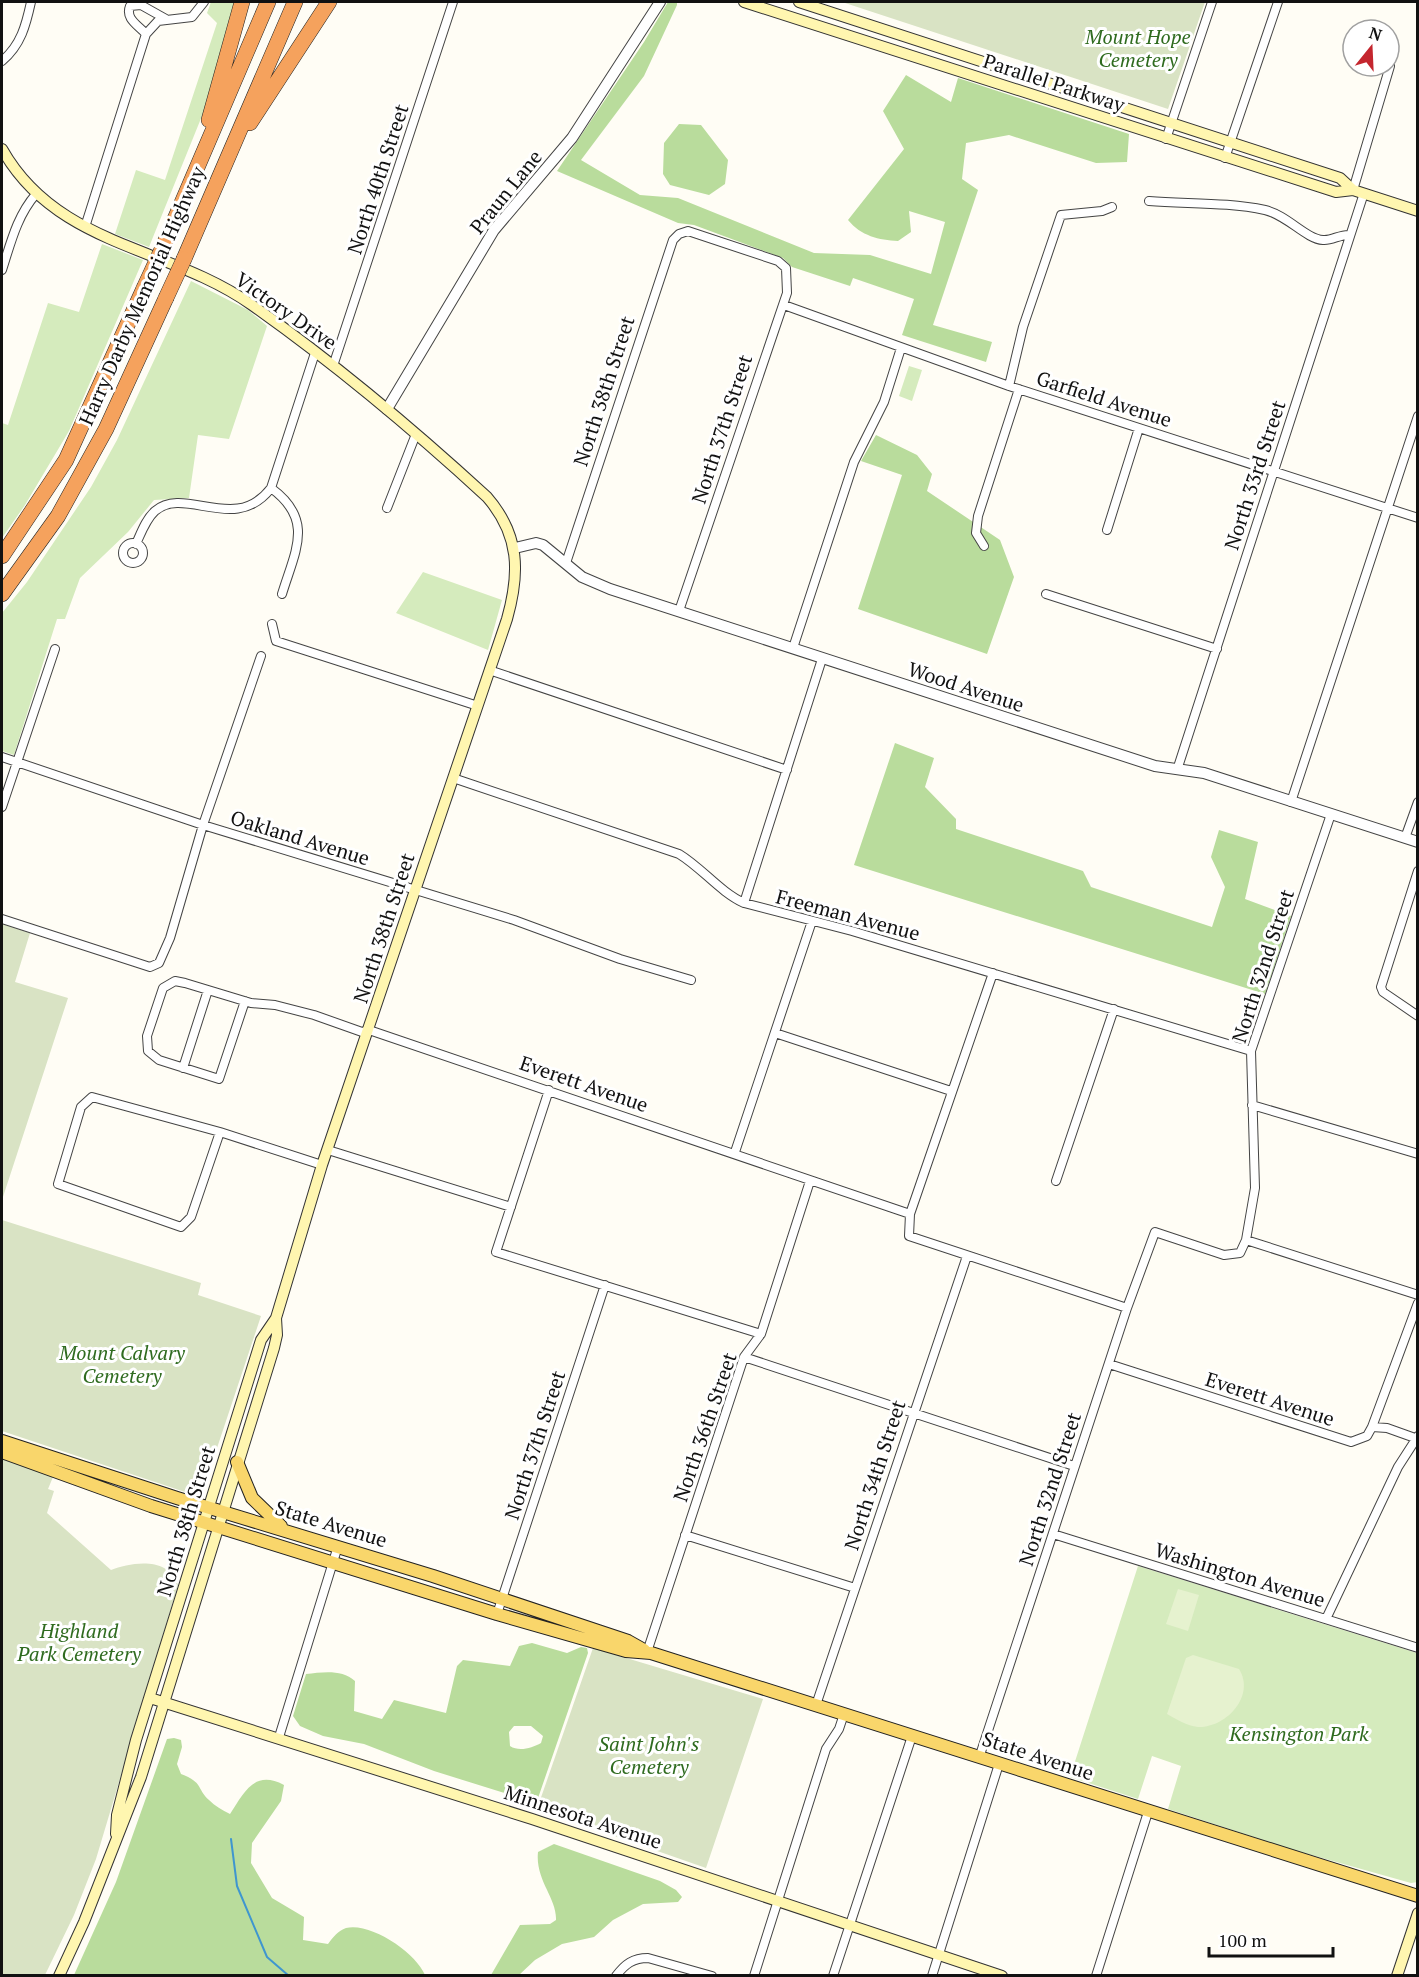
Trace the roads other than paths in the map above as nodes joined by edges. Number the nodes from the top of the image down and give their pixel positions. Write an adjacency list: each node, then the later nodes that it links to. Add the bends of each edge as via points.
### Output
1 (31, 2): 15 (street, via 23,33)
2 (204, 2): 13 (street, via 192,17)
3 (242, 2): 23 (highway)
4 (268, 2): 23 (highway, Harry Darby Memorial Highway)
5 (295, 2): 21 (highway, Harry Darby Memorial Highway)
6 (329, 2): 21 (highway)
7 (453, 2): 36 (street, North 40th Street)
8 (660, 2): 39 (street, Praun Lane, via 572,138 494,230)
9 (744, 2): 18 (main road, Parallel Parkway)
10 (799, 2): 17 (main road, Parallel Parkway)
11 (1212, 2): 17 (street)
12 (1278, 2): 19 (street)
13 (166, 19): 14 (street, via 151,26); 14 (street, via 141,6 130,6 129,16)
14 (147, 34): 29 (street)
15 (2, 61)
16 (1385, 78): 24 (street, North 33rd Street)
17 (1171, 122): 18 (street); 19 (main road, Parallel Parkway)
18 (1166, 139): 22 (main road, Parallel Parkway)
19 (1231, 141): 22 (street); 24 (main road, Parallel Parkway, via 1340,178)
20 (2, 149): 25 (main road, Victory Drive, via 10,165)
21 (228, 158): 54 (highway, Harry Darby Memorial Highway, bridge, via 106,429 58,516)
22 (1225, 158): 24 (main road, Parallel Parkway, via 1336,192)
23 (195, 173): 52 (highway, Harry Darby Memorial Highway, bridge, via 66,460)
24 (1359, 192): 28 (main road, Parallel Parkway); 31 (street, North 33rd Street)
25 (36, 194): 29 (main road, Victory Drive); 32 (street, via 24,207)
26 (1149, 201): 31 (street, via 1265,210 1286,217 1312,237 1323,240)
27 (1112, 207): 37 (street, via 1061,215 1023,327)
28 (1418, 211)
29 (85, 227): 35 (main road, Victory Drive, via 236,295)
30 (679, 234): 33 (street, North 37th Street, via 698,233 778,261 788,275); 53 (street, North 38th Street, via 673,240)
31 (1350, 236): 43 (street, North 33rd Street)
32 (2, 268)
33 (784, 305): 34 (street, Garfield Avenue); 57 (street, North 37th Street)
34 (901, 348): 37 (street, Garfield Avenue); 59 (street, via 884,402 858,453)
35 (315, 353): 36 (main road, Victory Drive); 44 (street)
36 (333, 366): 39 (main road, Victory Drive)
37 (1009, 386): 38 (street, Garfield Avenue)
38 (1019, 389): 41 (street, Garfield Avenue); 50 (street, via 978,516 976,533)
39 (387, 410): 42 (main road, Victory Drive)
40 (1418, 416): 46 (street)
41 (1139, 428): 43 (street, Garfield Avenue); 48 (street)
42 (416, 434): 45 (street); 51 (main road, Victory Drive, via 497,509)
43 (1273, 471): 46 (street, Garfield Avenue); 61 (street, North 33rd Street)
44 (271, 488): 49 (street, via 252,507 238,510 167,505 155,511); 55 (street, via 295,512 299,526)
45 (387, 508)
46 (1388, 509): 47 (street, Garfield Avenue); 71 (street)
47 (1418, 518)
48 (1107, 530)
49 (136, 544)
50 (984, 546)
51 (515, 548): 53 (street, Wood Avenue, via 543,545); 64 (main road, North 38th Street, via 513,597)
52 (2, 556)
53 (566, 563): 57 (street, Wood Avenue, via 598,584)
54 (2, 594)
55 (282, 594)
56 (1046, 594): 61 (street)
57 (679, 611): 59 (street, Wood Avenue)
58 (272, 624): 65 (street, via 276,641)
59 (793, 648): 63 (street, Wood Avenue)
60 (55, 649): 67 (street)
61 (1217, 649): 68 (street, North 33rd Street)
62 (261, 656): 75 (street)
63 (822, 659): 68 (street, Wood Avenue, via 1155,766); 69 (street)
64 (489, 670): 65 (main road, North 38th Street); 69 (street)
65 (478, 706): 70 (main road, North 38th Street)
66 (2, 757): 67 (street, Oakland Avenue)
67 (16, 762): 73 (street); 75 (street, Oakland Avenue)
68 (1178, 767): 71 (street, Wood Avenue)
69 (787, 770): 80 (street)
70 (453, 778): 79 (main road, North 38th Street); 80 (street, Freeman Avenue, via 679,854)
71 (1291, 802): 74 (street, Wood Avenue)
72 (1418, 802): 76 (street)
73 (2, 807)
74 (1331, 814): 76 (street, Wood Avenue); 91 (street, North 32nd Street)
75 (203, 825): 79 (street, Oakland Avenue); 81 (street, via 159,963 150,967)
76 (1405, 838): 77 (street, Wood Avenue)
77 (1418, 842)
78 (1418, 870): 88 (street, via 1381,987)
79 (416, 890): 84 (street, Oakland Avenue); 89 (main road, North 38th Street)
80 (744, 903): 82 (street, Freeman Avenue)
81 (2, 919)
82 (812, 921): 83 (street, Freeman Avenue); 90 (street)
83 (993, 973): 87 (street, Freeman Avenue); 94 (street)
84 (691, 980)
85 (208, 990): 86 (street, Everett Avenue); 92 (street); 92 (street, Everett Avenue, via 175,981 165,984 147,1036 152,1056)
86 (245, 1001): 89 (street, Everett Avenue, via 314,1015 362,1032); 92 (street, Everett Avenue, via 221,1077)
87 (1114, 1009): 91 (street, Freeman Avenue); 102 (street)
88 (1418, 1016)
89 (369, 1030): 93 (street, Everett Avenue); 97 (main road, North 38th Street)
90 (776, 1032): 94 (street); 98 (street)
91 (1251, 1051): 95 (street, North 32nd Street)
92 (183, 1068)
93 (549, 1090): 98 (street, Everett Avenue); 103 (street)
94 (951, 1090): 104 (street)
95 (1252, 1106): 99 (street); 105 (street, North 32nd Street, via 1255,1188)
96 (220, 1132): 96 (street, via 191,1217 181,1227 58,1184 81,1107 92,1097); 100 (street)
97 (328, 1150): 100 (main road, North 38th Street); 103 (street)
98 (735, 1152): 101 (street, Everett Avenue)
99 (1418, 1154)
100 (322, 1165): 111 (main road, North 38th Street)
101 (810, 1181): 104 (street, Everett Avenue); 112 (street, North 36th Street)
102 (1056, 1181)
103 (511, 1207): 107 (street, via 496,1252)
104 (910, 1214): 106 (street, via 909,1236)
105 (1246, 1240): 108 (street); 110 (street, North 32nd Street, via 1240,1253 1224,1254 1155,1232)
106 (967, 1256): 110 (street); 115 (street, North 34th Street)
107 (605, 1285): 112 (street); 132 (street, North 37th Street)
108 (1418, 1295)
109 (1418, 1302): 116 (street)
110 (1127, 1308): 114 (street, North 32nd Street)
111 (276, 1318): 120 (main road, North 38th Street, via 274,1348); 122 (main road, North 38th Street, via 261,1340)
112 (761, 1334): 113 (street, North 36th Street)
113 (744, 1358): 115 (street); 127 (street, North 36th Street)
114 (1109, 1364): 116 (street, Everett Avenue, via 1351,1442 1367,1436); 121 (street, North 32nd Street)
115 (912, 1414): 121 (street); 131 (street, North 34th Street)
116 (1372, 1426): 117 (street)
117 (1416, 1437): 134 (street)
118 (2, 1441): 122 (main road, State Avenue)
119 (2, 1452): 124 (main road, State Avenue)
120 (237, 1462): 123 (main road, North 38th Street); 126 (main road, via 252,1498)
121 (1074, 1466): 128 (street, North 32nd Street)
122 (208, 1508): 123 (main road, State Avenue); 124 (main road, North 38th Street)
123 (222, 1512): 125 (main road, North 38th Street); 126 (main road, State Avenue)
124 (204, 1523): 125 (main road, State Avenue); 137 (main road, North 38th Street)
125 (218, 1527): 130 (main road, State Avenue); 138 (main road, North 38th Street)
126 (286, 1531): 129 (main road, State Avenue)
127 (685, 1534): 131 (street); 136 (street, North 36th Street)
128 (1053, 1534): 134 (street, Washington Avenue); 143 (street, North 32nd Street)
129 (338, 1546): 130 (street); 132 (main road, State Avenue)
130 (332, 1562): 133 (main road, State Avenue); 142 (street)
131 (855, 1588): 139 (street, North 34th Street)
132 (501, 1599): 133 (street, North 37th Street); 136 (main road, State Avenue, via 628,1641)
133 (496, 1614): 136 (main road, State Avenue, via 626,1652)
134 (1326, 1619): 135 (street, Washington Avenue)
135 (1418, 1648)
136 (647, 1652): 139 (main road, State Avenue)
137 (150, 1698): 138 (main road, Minnesota Avenue); 146 (main road, North 38th Street, via 122,1793)
138 (164, 1702): 142 (main road, Minnesota Avenue); 146 (main road, North 38th Street)
139 (816, 1706): 140 (main road, State Avenue)
140 (844, 1714): 141 (main road, State Avenue); 148 (street, via 826,1749)
141 (912, 1736): 143 (main road, State Avenue); 150 (street)
142 (279, 1737): 148 (main road, Minnesota Avenue)
143 (979, 1758): 144 (main road, State Avenue)
144 (999, 1764): 145 (main road, State Avenue); 151 (street)
145 (1148, 1812): 147 (main road, State Avenue); 159 (street)
146 (116, 1843): 152 (main road, North 38th Street)
147 (1418, 1896)
148 (778, 1901): 150 (main road, Minnesota Avenue); 155 (street)
149 (1418, 1913): 160 (main road)
150 (849, 1926): 151 (main road, Minnesota Avenue); 156 (street)
151 (939, 1955): 157 (street); 158 (main road, Minnesota Avenue)
152 (59, 1976)
153 (616, 1976): 154 (street, via 638,1958)
154 (712, 1976)
155 (754, 1976)
156 (833, 1976)
157 (932, 1976)
158 (1002, 1976)
159 (1096, 1976)
160 (1397, 1976)

